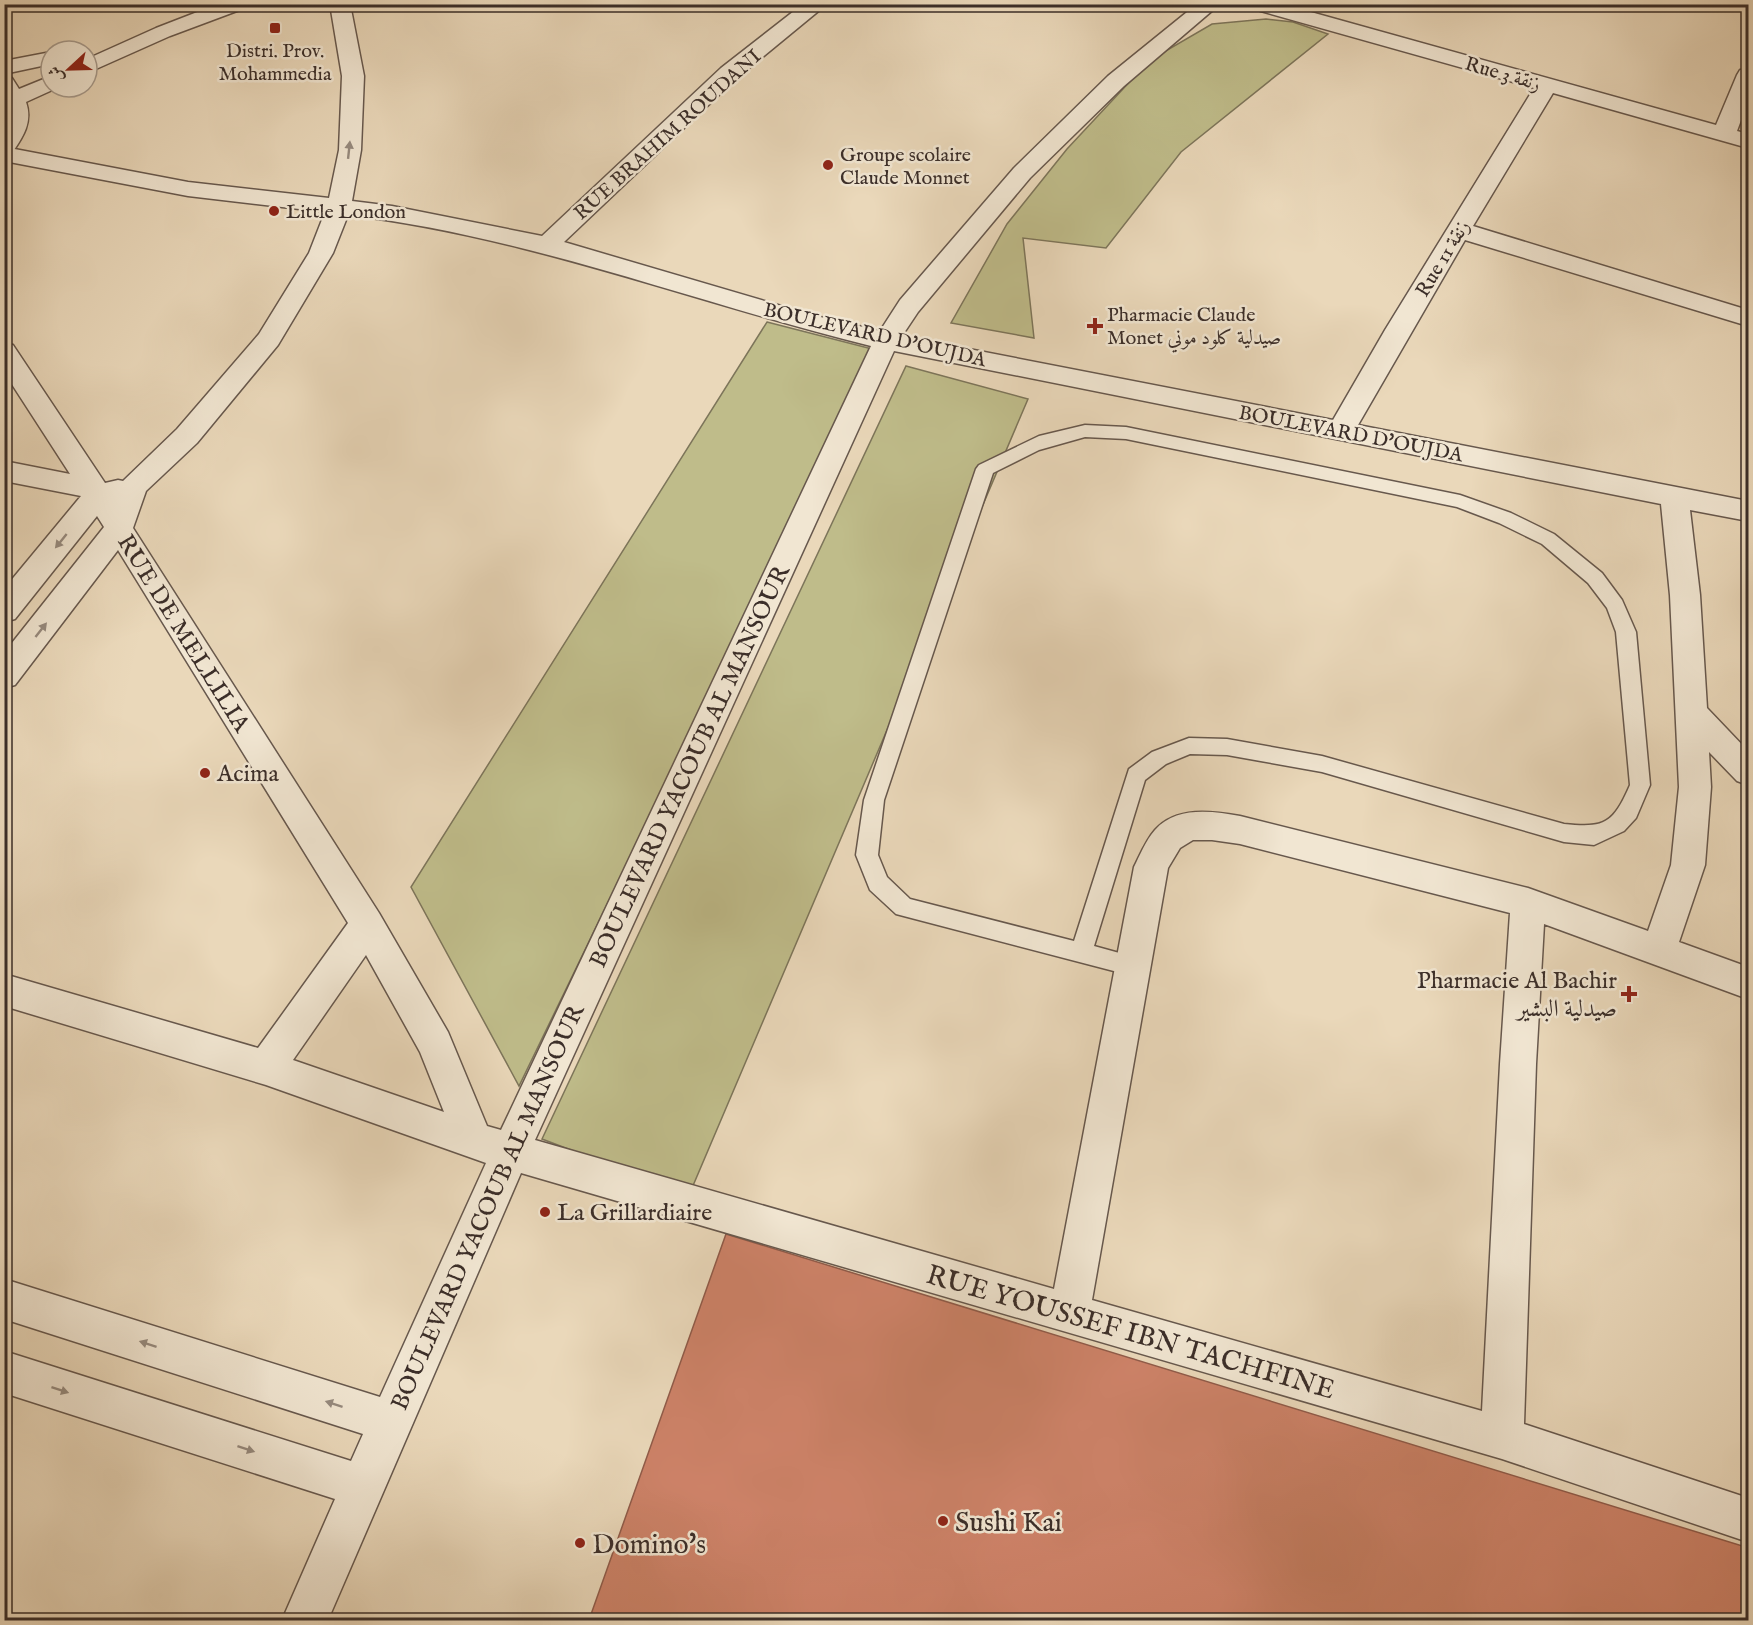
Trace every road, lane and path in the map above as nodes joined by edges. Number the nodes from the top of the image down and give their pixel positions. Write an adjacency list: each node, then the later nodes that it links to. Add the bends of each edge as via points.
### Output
1 (238, 4): 6 (street)
2 (340, 4): 19 (street, one-way to 2, via 350,150 352,76)
3 (818, 4): 21 (street, RUE BRAHIM ROUDANI, via 729,73)
4 (1210, 4): 23 (street, BOULEVARD YACOUB AL MANSOUR, via 1116,81 1022,173 909,306)
5 (1257, 4): 13 (street, Rue 3 زنقة)
6 (163, 32): 7 (street); 9 (street)
7 (99, 47)
8 (39, 61): 10 (street)
9 (99, 61)
10 (4, 68)
11 (1749, 75): 15 (street)
12 (39, 85): 14 (street)
13 (1546, 86): 15 (street, Rue 3 زنقة); 20 (street, Rue 11 زنقة)
14 (10, 91): 17 (street, via 19,115 15,134)
15 (1724, 134): 16 (street, Rue 3 زنقة)
16 (1749, 141)
17 (4, 148)
18 (4, 154): 19 (street, BOULEVARD D'OUJDA, via 188,189)
19 (339, 207): 21 (street, BOULEVARD D'OUJDA, via 392,213); 27 (street, via 321,253 269,339 187,436)
20 (1459, 230): 22 (street); 25 (street, Rue 11 زنقة)
21 (547, 245): 23 (street, BOULEVARD D'OUJDA, via 808,322)
22 (1749, 318)
23 (886, 340): 25 (street, BOULEVARD D'OUJDA); 44 (street, BOULEVARD YACOUB AL MANSOUR)
24 (4, 351): 28 (street, RUE DE MELLILIA)
25 (1340, 432): 29 (street, BOULEVARD D'OUJDA)
26 (4, 471): 28 (street)
27 (134, 486): 28 (street); 31 (street)
28 (96, 492): 31 (street, RUE DE MELLILIA); 32 (street, one-way to 32)
29 (1674, 497): 30 (street, BOULEVARD D'OUJDA); 34 (street)
30 (1749, 511)
31 (118, 528): 33 (street, one-way to 31); 37 (street, RUE DE MELLILIA)
32 (4, 611)
33 (4, 676)
34 (1692, 713): 35 (street); 38 (street, via 1695,787 1688,865)
35 (1749, 772)
36 (1528, 903): 38 (street); 40 (street, via 1240,830 1186,826 1167,839 1151,867); 49 (street)
37 (367, 924): 43 (street); 44 (street, RUE DE MELLILIA)
38 (1659, 950): 41 (street)
39 (1082, 953): 39 (lane, via 1136,775 1159,758 1189,746 1227,747 1322,764 1564,833 1594,836 1617,825 1629,812 1640,785 1626,632 1615,605 1594,578 1548,539 1460,501 1126,433 1086,431 1052,438 985,469 874,800 867,855 878,882 904,907); 40 (lane)
40 (1133, 966): 46 (street)
41 (1749, 983)
42 (4, 990): 43 (street, RUE YOUSSEF IBN TACHFINE)
43 (266, 1068): 44 (street, RUE YOUSSEF IBN TACHFINE)
44 (492, 1146): 46 (street, RUE YOUSSEF IBN TACHFINE); 48 (street, BOULEVARD YACOUB AL MANSOUR)
45 (4, 1299): 48 (street, one-way to 45)
46 (1070, 1312): 49 (street, RUE YOUSSEF IBN TACHFINE)
47 (4, 1372): 50 (street, one-way to 50)
48 (390, 1421): 50 (street, BOULEVARD YACOUB AL MANSOUR)
49 (1502, 1438): 51 (street, RUE YOUSSEF IBN TACHFINE)
50 (362, 1486): 52 (street, BOULEVARD YACOUB AL MANSOUR)
51 (1749, 1520)
52 (305, 1620)

